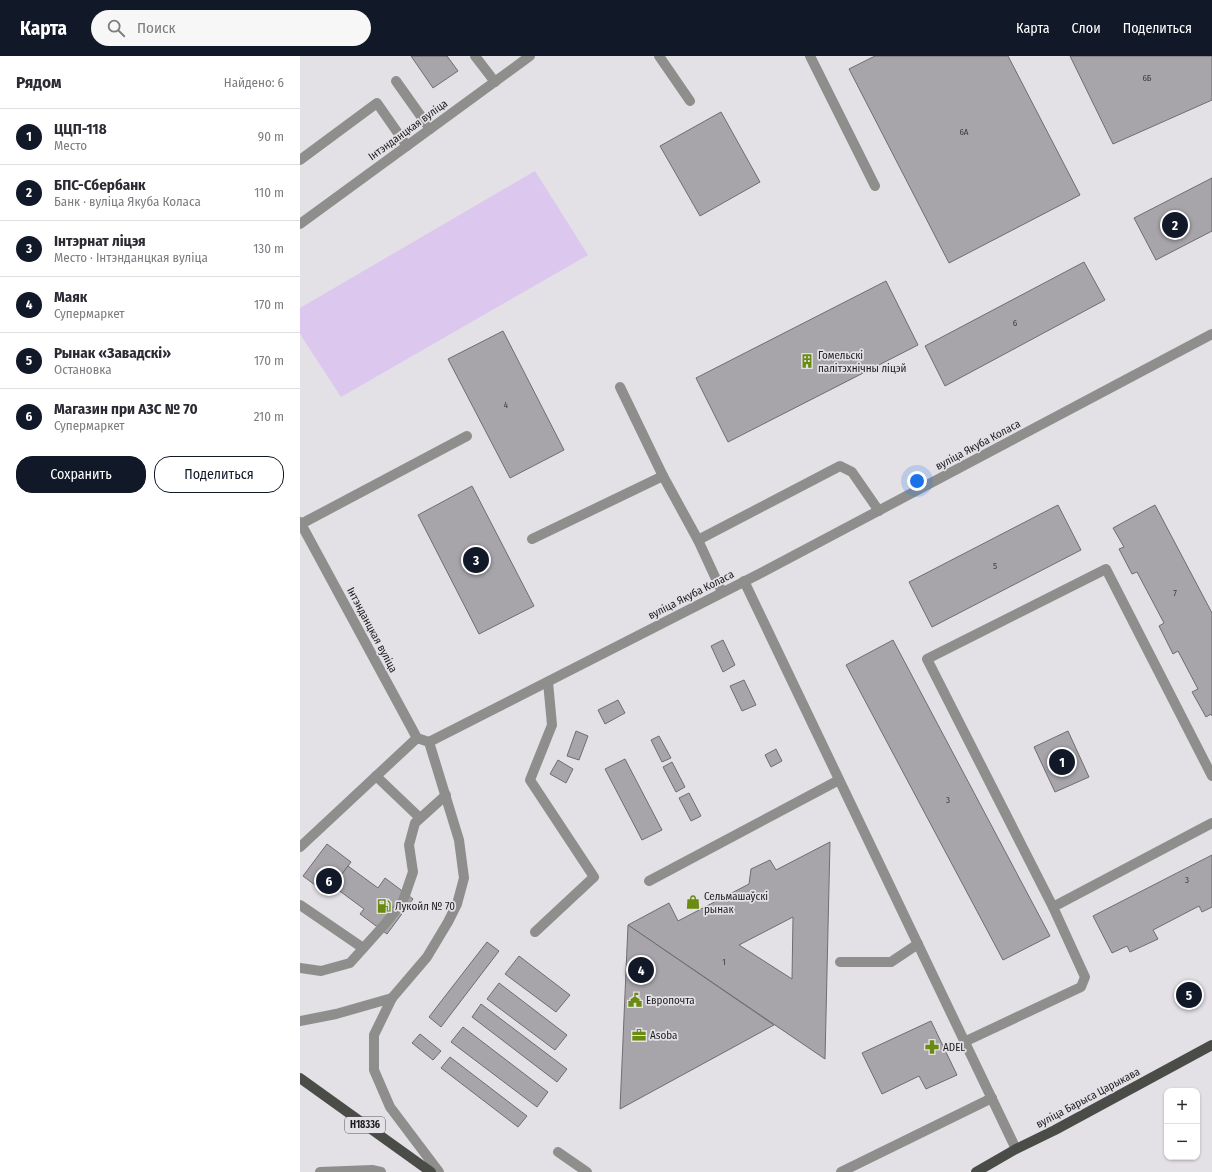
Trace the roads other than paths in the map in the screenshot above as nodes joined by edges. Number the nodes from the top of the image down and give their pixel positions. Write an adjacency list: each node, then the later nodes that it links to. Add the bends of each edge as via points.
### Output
1 (474, 56): 6 (street)
2 (530, 56): 6 (street, Інтэнданцкая вуліца)
3 (659, 56): 7 (street)
4 (810, 56): 11 (street)
5 (396, 81): 8 (street)
6 (495, 82): 8 (street, Інтэнданцкая вуліца)
7 (690, 101)
8 (430, 129): 9 (street, Інтэнданцкая вуліца)
9 (407, 146): 10 (street, via 377,103); 12 (street, Інтэнданцкая вуліца)
10 (300, 160)
11 (874, 186)
12 (300, 224)
13 (1212, 334): 17 (street, вуліца Якуба Коласа)
14 (620, 387): 16 (street)
15 (467, 436): 18 (street)
16 (663, 476): 19 (street); 20 (street)
17 (879, 510): 20 (street, via 852,472 840,466); 21 (street, вуліца Якуба Коласа)
18 (301, 523): 24 (street, Інтэнданцкая вуліца)
19 (532, 539)
20 (698, 540): 22 (street)
21 (744, 581): 22 (street, вуліца Якуба Коласа); 28 (street)
22 (722, 592): 23 (street, вуліца Якуба Коласа)
23 (548, 682): 25 (street, вуліца Якуба Коласа); 36 (street, via 552,725 530,780 594,876)
24 (417, 738): 25 (street); 26 (street)
25 (428, 742): 29 (street)
26 (376, 776): 30 (street); 32 (street)
27 (1212, 776): 35 (street, via 1106,569 927,659)
28 (839, 780): 33 (street); 37 (street)
29 (446, 795): 30 (street); 41 (street, via 459,840 464,878 461,891 448,922 427,957)
30 (420, 818): 38 (street, via 415,823 409,845 413,872 403,901)
31 (1212, 823): 35 (street)
32 (300, 847)
33 (649, 881)
34 (300, 905): 38 (street)
35 (1053, 907): 43 (street, via 1085,977 1081,987)
36 (535, 932)
37 (918, 944): 39 (street, via 891,962); 43 (street)
38 (362, 948): 40 (street, via 350,963 321,971)
39 (840, 962)
40 (300, 968)
41 (392, 998): 42 (street); 52 (street, via 374,1035 374,1070 390,1107)
42 (300, 1021)
43 (964, 1042): 46 (street)
44 (1212, 1045): 47 (main road, вуліца Барыса Царыкава)
45 (300, 1078): 51 (main road, Н18336)
46 (992, 1098): 47 (street); 54 (street)
47 (1016, 1149): 55 (main road, вуліца Барыса Царыкава)
48 (558, 1152): 53 (street)
49 (320, 1172): 50 (street)
50 (381, 1172)
51 (431, 1172)
52 (439, 1172)
53 (587, 1172)
54 (841, 1172)
55 (976, 1172)

